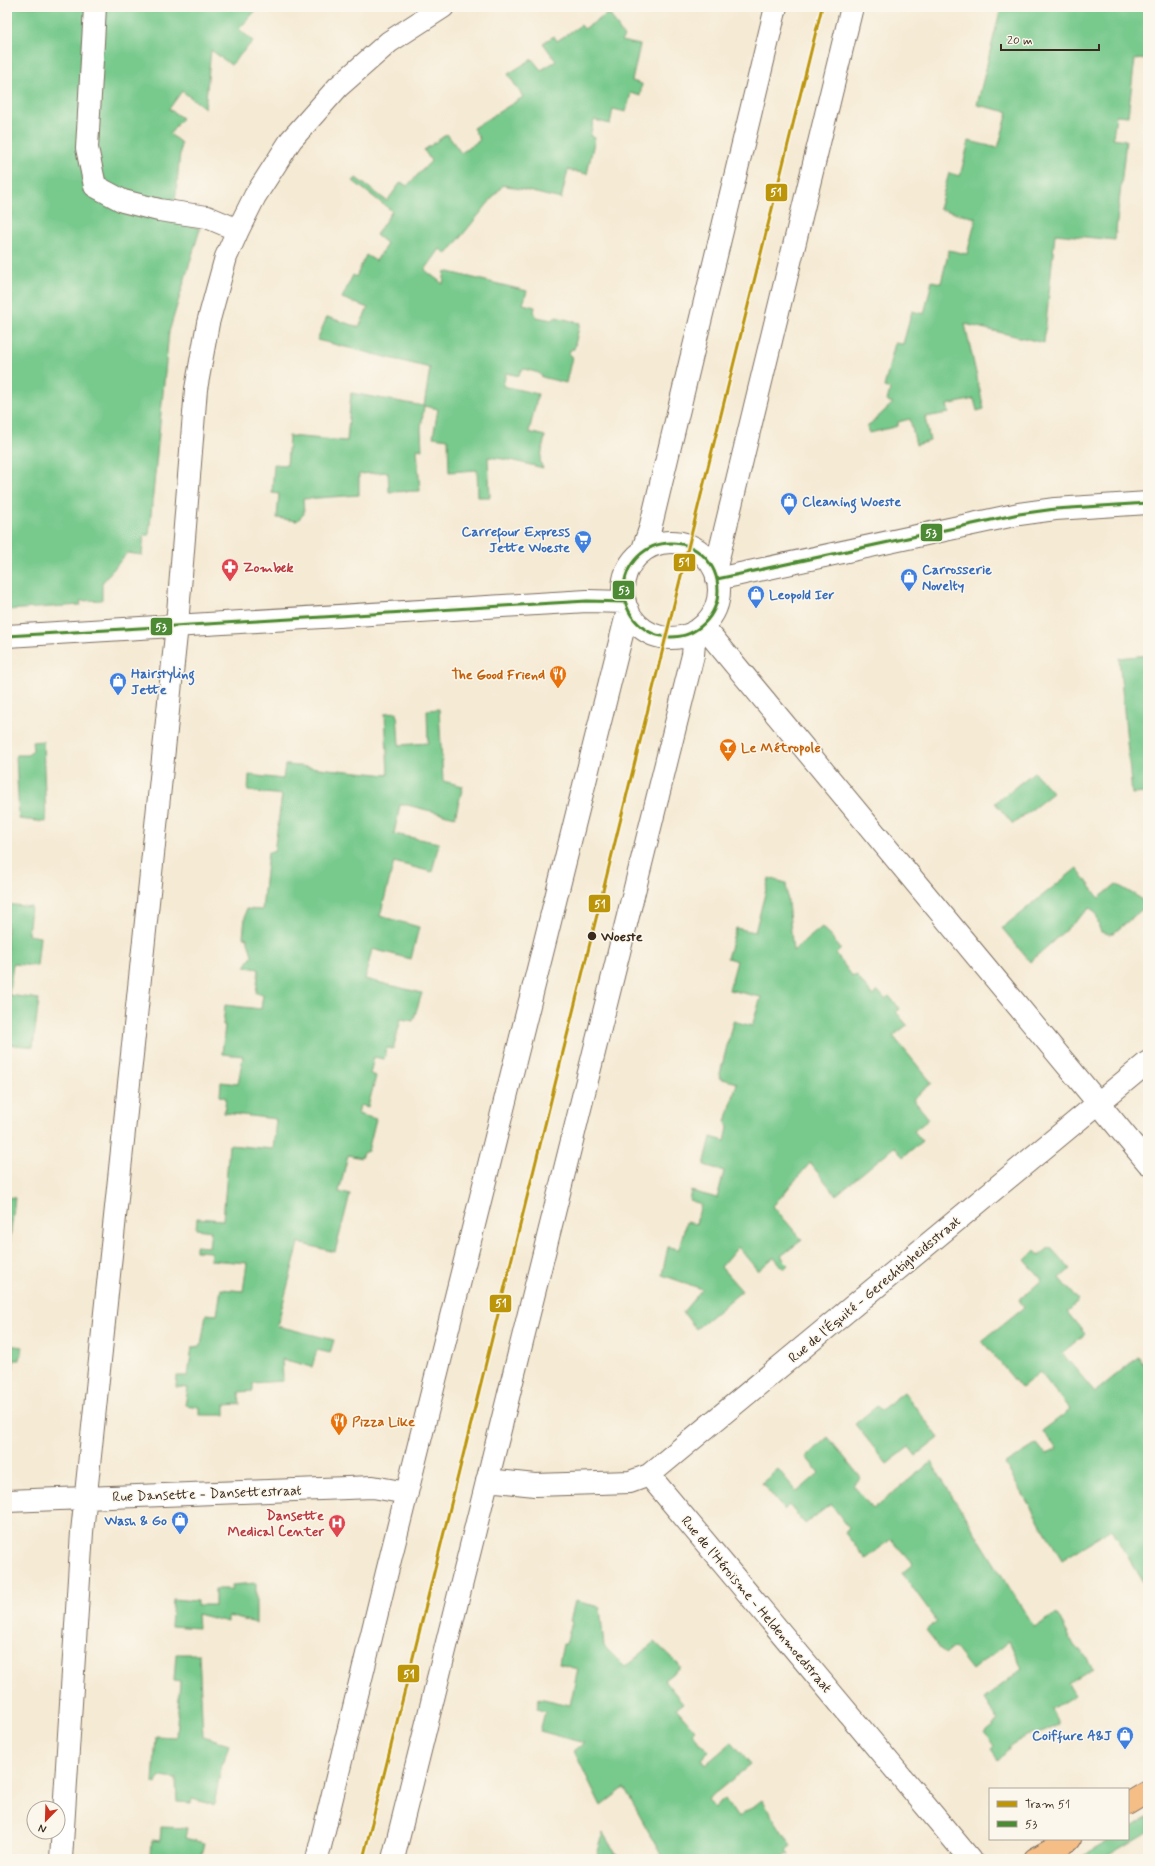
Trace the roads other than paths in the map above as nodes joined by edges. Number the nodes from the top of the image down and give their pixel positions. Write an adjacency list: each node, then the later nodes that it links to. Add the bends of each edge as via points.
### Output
1 (95, 7): 5 (street, via 87,148 95,186 123,201 159,210 207,217)
2 (443, 7): 5 (street, via 389,42 338,87 291,140 255,196)
3 (776, 7): 7 (street, via 650,529)
4 (852, 7): 8 (street)
5 (238, 230): 10 (street, via 216,290 201,356 196,389)
6 (1148, 503): 8 (street, via 1019,514)
7 (642, 552): 8 (street, via 663,543 682,544 700,552); 9 (street, via 632,562 626,574 623,588)
8 (716, 575): 11 (street, via 719,592 717,604 711,616)
9 (626, 606): 10 (street, via 587,601); 11 (street, via 637,624 652,634 666,638 681,637); 18 (street)
10 (177, 625): 12 (street); 19 (street)
11 (699, 629): 14 (street); 17 (street)
12 (7, 636)
13 (1148, 1062): 14 (street, Rue de l'Équité - Gerechtigheidsstraat)
14 (1099, 1103): 15 (street); 16 (street, Rue de l'Équité - Gerechtigheidsstraat)
15 (1148, 1163)
16 (649, 1475): 17 (street, via 630,1482 614,1483 536,1485); 27 (street, Rue de l'Héroïsme - Heldenmoedstraat)
17 (487, 1480): 26 (street)
18 (407, 1493): 19 (street, Rue Dansette - Dansettestraat, via 373,1487); 25 (street)
19 (86, 1498): 20 (street, Rue Dansette - Dansettestraat); 24 (street)
20 (7, 1501)
21 (1148, 1792): 22 (main road)
22 (1129, 1803)
23 (1068, 1840): 28 (main road)
24 (61, 1859)
25 (317, 1859)
26 (393, 1859)
27 (970, 1859)
28 (1035, 1859)

